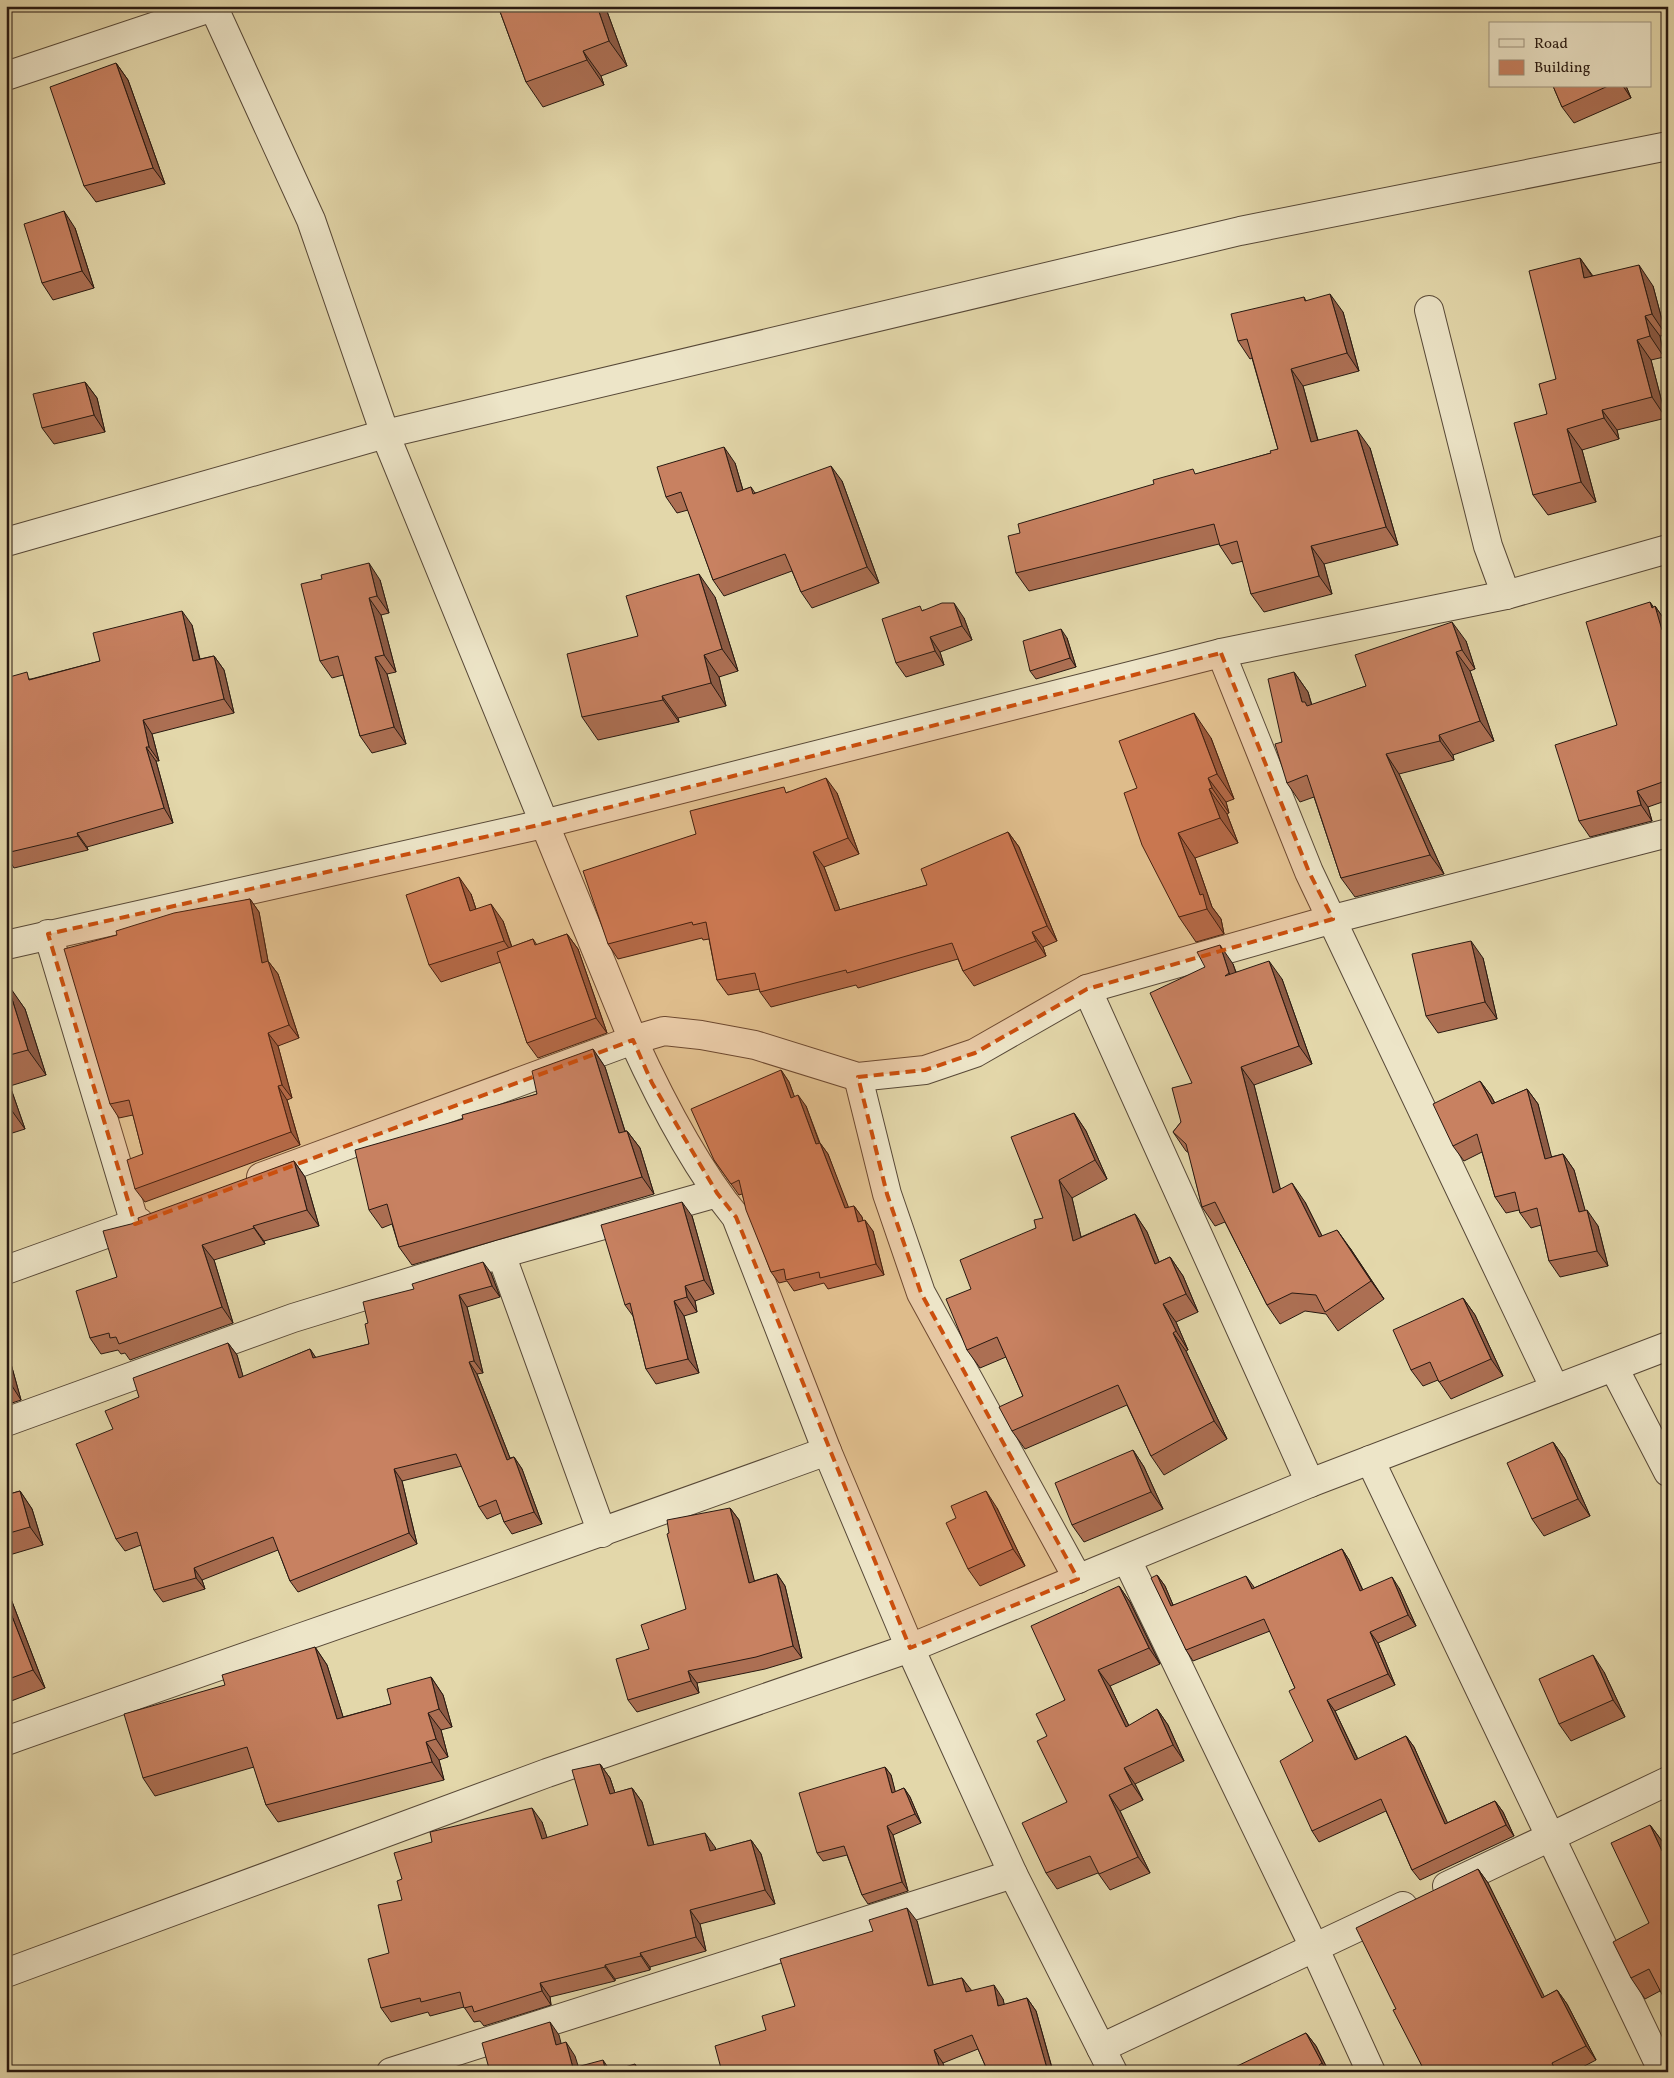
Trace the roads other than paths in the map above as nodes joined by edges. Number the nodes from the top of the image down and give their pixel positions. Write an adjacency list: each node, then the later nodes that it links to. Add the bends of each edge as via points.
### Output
1 (213, 7): 2 (street); 5 (street, via 311,220)
2 (6, 76)
3 (1668, 146): 5 (street, via 1240,231)
4 (1429, 310): 8 (street, via 1488,546)
5 (385, 434): 6 (street); 10 (street)
6 (6, 542)
7 (1668, 549): 8 (street)
8 (1506, 595): 9 (street)
9 (1221, 653): 10 (street); 12 (street, via 1309,872)
10 (543, 824): 13 (street); 16 (street)
11 (1668, 833): 12 (street)
12 (1332, 920): 15 (street); 26 (street)
13 (48, 934): 14 (street); 21 (street)
14 (6, 945)
15 (1088, 989): 17 (street, via 975,1053 925,1070); 31 (street)
16 (633, 1040): 17 (street, via 664,1032 693,1034 755,1045); 18 (street); 19 (street, via 652,1083)
17 (858, 1077): 34 (street, via 887,1194 922,1293)
18 (237, 1186)
19 (717, 1193): 22 (street); 28 (street, via 736,1216)
20 (163, 1214): 21 (street)
21 (136, 1224): 23 (street)
22 (501, 1254): 27 (street, via 293,1318); 32 (street)
23 (6, 1270)
24 (1668, 1346): 25 (street)
25 (1614, 1368): 26 (street); 30 (street)
26 (1555, 1389): 29 (street)
27 (6, 1422)
28 (827, 1451): 32 (street); 35 (street)
29 (1370, 1460): 31 (street); 38 (street)
30 (1668, 1472)
31 (1310, 1484): 33 (street)
32 (602, 1533): 36 (street, via 488,1570)
33 (1127, 1560): 34 (street); 40 (street)
34 (1078, 1579): 35 (street)
35 (910, 1648): 39 (street); 41 (street, via 547,1773)
36 (6, 1741)
37 (1668, 1781): 38 (street)
38 (1552, 1837): 40 (street); 45 (street)
39 (1013, 1874): 42 (street); 43 (street)
40 (1314, 1947): 42 (street); 44 (street)
41 (6, 1974)
42 (1107, 2060)
43 (391, 2072)
44 (1371, 2072)
45 (1663, 2072)

